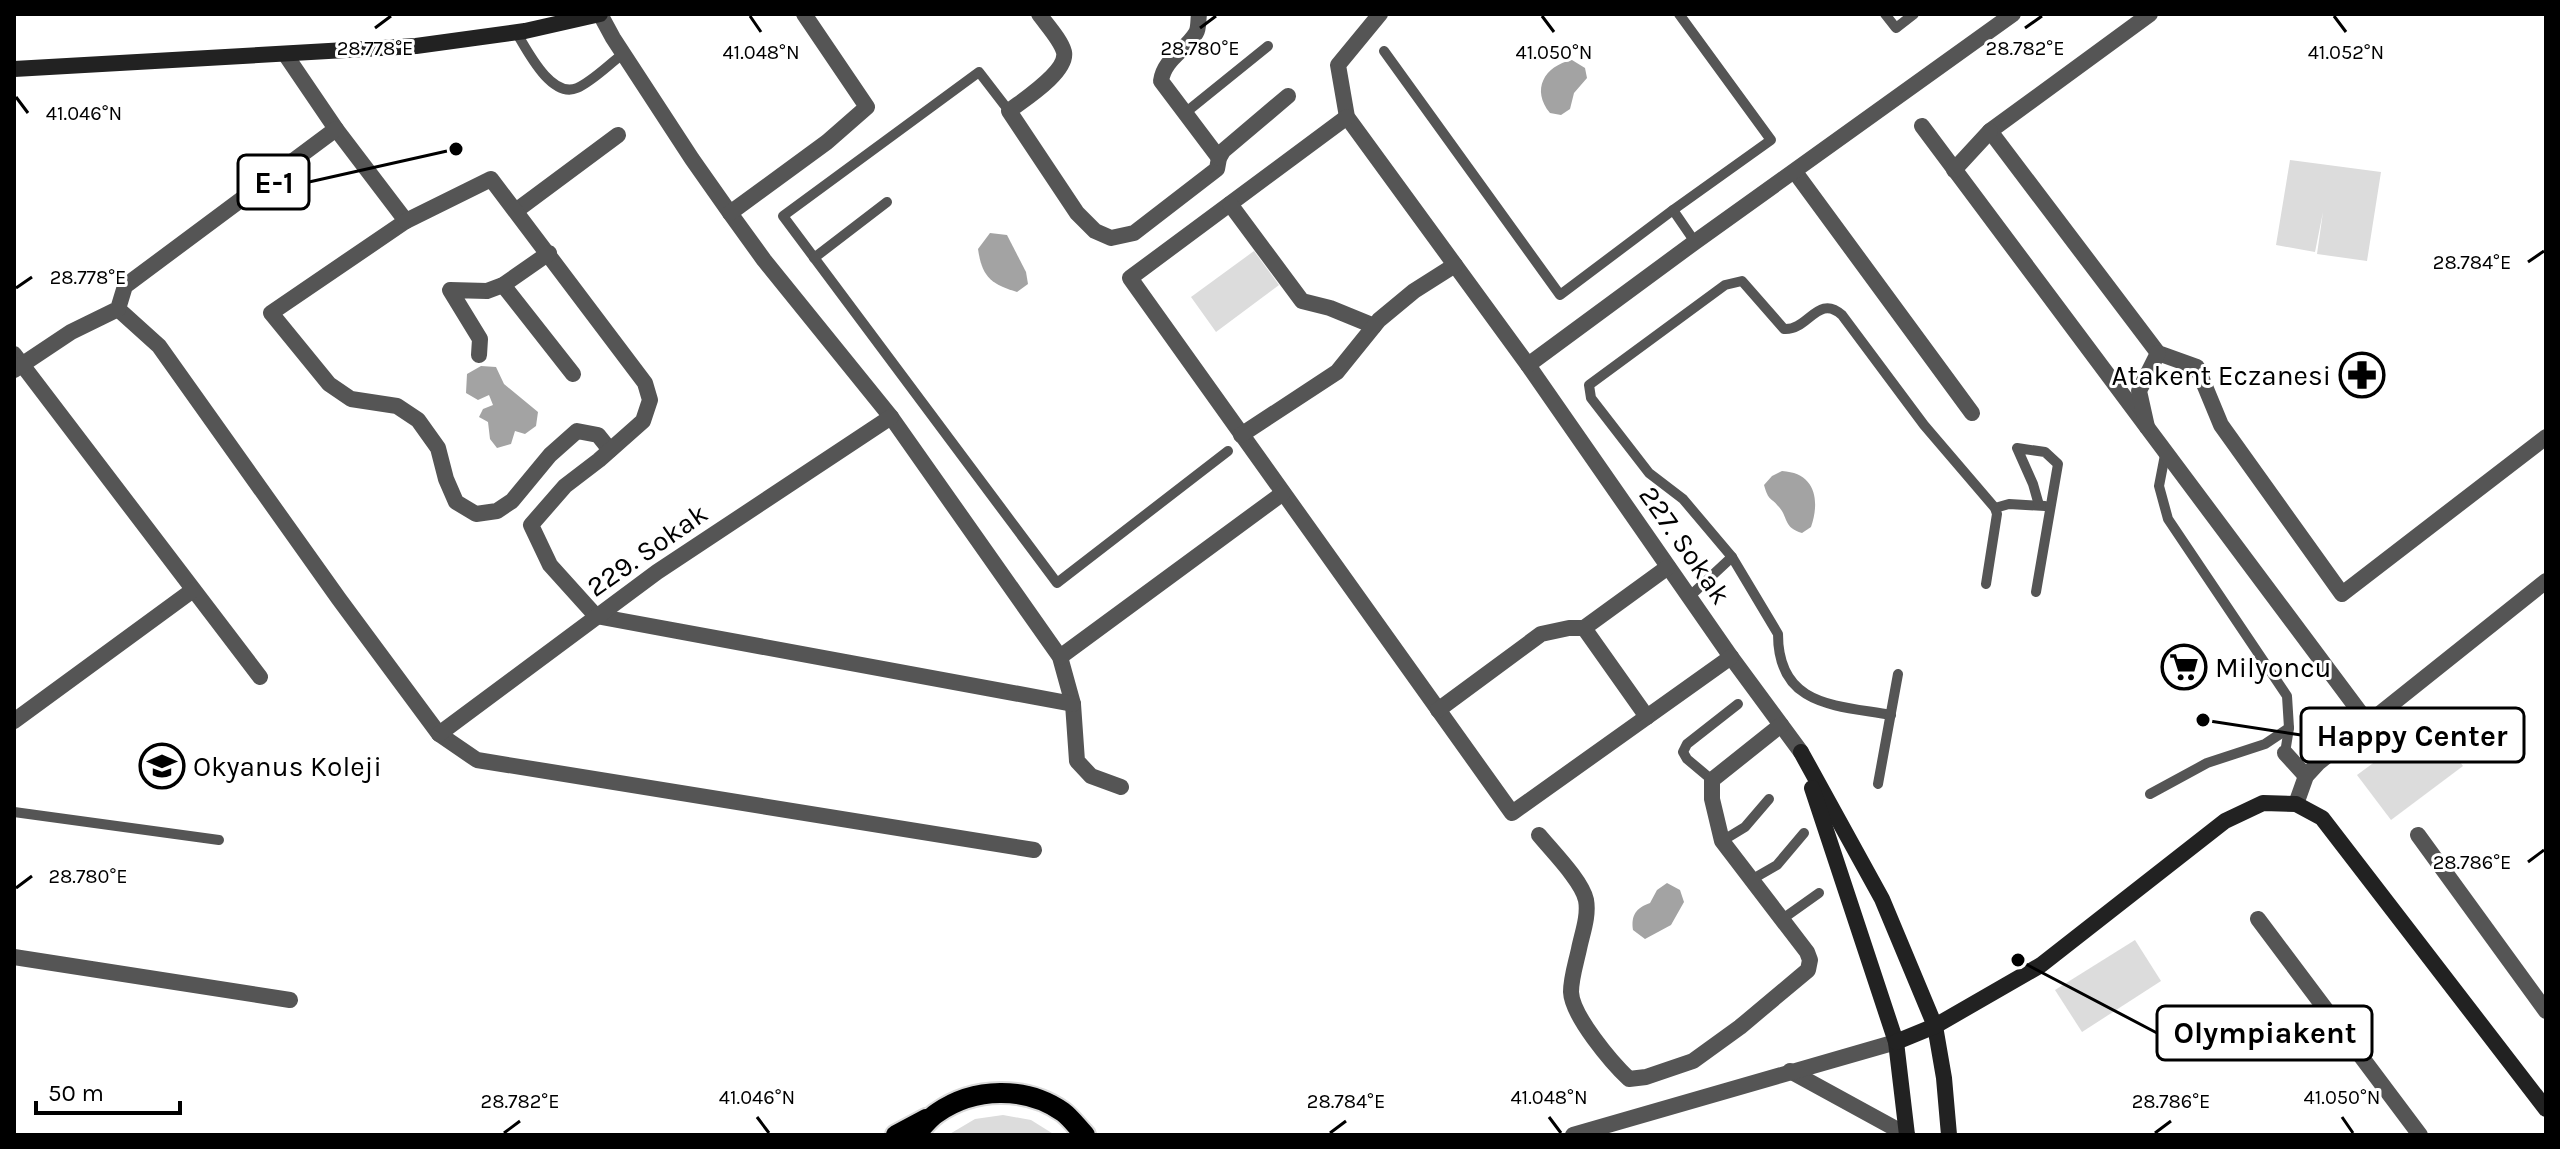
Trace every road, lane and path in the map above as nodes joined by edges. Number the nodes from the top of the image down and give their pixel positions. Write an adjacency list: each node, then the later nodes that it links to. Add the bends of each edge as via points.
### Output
1 (600, 14): 11 (street); 15 (street)
2 (804, 14): 32 (street, via 867,107)
3 (1039, 14): 18 (street, via 1064,51 1063,63)
4 (1199, 14): 19 (street, via 1197,32 1169,62 1161,81)
5 (1380, 14): 20 (street, via 1338,65)
6 (1679, 14): 31 (lane, via 1771,140)
7 (1885, 14): 8 (lane, via 1896,28)
8 (1914, 14)
9 (2013, 14): 27 (street)
10 (2150, 14): 23 (street)
11 (516, 32): 14 (street, via 416,46); 15 (lane, via 541,72 564,88 578,88)
12 (1268, 46): 19 (lane)
13 (1384, 51): 31 (lane, via 1560,295)
14 (285, 54): 16 (street); 22 (street)
15 (623, 54): 32 (street)
16 (14, 69)
17 (1288, 96): 25 (street)
18 (1009, 111): 25 (street, via 1077,213 1111,238 1134,233 1217,169); 36 (lane, via 979,72 783,216)
19 (1185, 113): 25 (street)
20 (1347, 117): 29 (street); 37 (street, 227. Sokak)
21 (1922, 126): 26 (street)
22 (336, 129): 33 (street); 39 (street, via 125,286)
23 (1990, 131): 26 (street); 41 (street)
24 (618, 135): 30 (street)
25 (1219, 158)
26 (1954, 170): 48 (street)
27 (1795, 172): 34 (street); 46 (street)
28 (887, 202): 36 (lane)
29 (1230, 204): 40 (street, via 1302,301); 49 (street, via 1130,278)
30 (517, 210): 33 (street, via 491,179); 35 (street)
31 (1673, 210): 34 (lane)
32 (730, 213): 47 (street)
33 (406, 221): 51 (street, via 271,313 329,384 351,399 397,406 418,420 438,448 456,502 476,514 497,511 512,501 577,431 598,435)
34 (1695, 242): 44 (street)
35 (549, 253): 38 (street); 51 (street, via 645,383 650,400 643,421)
36 (814, 258): 52 (lane, via 1057,583)
37 (1455, 265): 40 (street); 44 (street, 227. Sokak)
38 (503, 285): 42 (street, via 487,291 450,290 480,339); 45 (street)
39 (118, 309): 43 (street); 79 (street, via 159,346)
40 (1374, 326): 49 (street, via 1337,372)
41 (2158, 353): 48 (street, via 2139,391); 50 (street, via 2197,367 2221,425 2342,594)
42 (479, 355)
43 (17, 363): 61 (street)
44 (1528, 365): 58 (street, 227. Sokak)
45 (573, 374)
46 (1972, 413)
47 (891, 417): 64 (street, 229. Sokak); 66 (street)
48 (2148, 432): 53 (street)
49 (1241, 435): 54 (street)
50 (2546, 437)
51 (610, 450): 64 (street, via 565,486 531,525 550,565)
52 (1228, 451)
53 (2165, 455): 76 (street); 78 (lane, via 2159,486 2168,519 2287,696)
54 (1283, 493): 66 (street); 72 (street)
55 (2045, 506): 55 (lane, via 2033,484 2017,448 2045,452 2058,464); 56 (lane); 62 (lane)
56 (1995, 508): 57 (lane, via 1834,307 1784,329 1737,281 1589,385 1591,398 1649,473 1683,499); 60 (lane)
57 (1732, 557): 63 (lane); 73 (lane, via 1778,634 1785,668 1799,690 1813,700)
58 (1668, 567): 63 (street, 227. Sokak); 65 (street)
59 (2546, 581): 76 (street)
60 (1986, 584)
61 (193, 590): 69 (street); 75 (street)
62 (2036, 592)
63 (1689, 597): 67 (street, 227. Sokak)
64 (596, 616): 70 (street); 79 (street, 229. Sokak)
65 (1584, 628): 72 (street, via 1541,634); 74 (street)
66 (1060, 657): 70 (street)
67 (1731, 657): 74 (street); 77 (street, 227. Sokak)
68 (1898, 674): 73 (lane)
69 (260, 677)
70 (1073, 704): 85 (street, via 1077,761 1091,776)
71 (1738, 704): 83 (lane, via 1683,752)
72 (1438, 710): 74 (street, via 1512,813)
73 (1891, 715): 84 (lane)
74 (1647, 717)
75 (14, 721)
76 (2368, 723): 82 (street)
77 (1781, 725): 80 (street, 227. Sokak); 83 (street)
78 (2289, 728): 81 (lane); 86 (lane, via 2265,744 2207,763)
79 (439, 734): 95 (street, via 477,760)
80 (1801, 752): 103 (street, via 1882,899); 104 (street)
81 (2285, 753): 82 (street)
82 (2306, 776): 88 (street)
83 (1712, 780): 94 (street)
84 (1878, 784)
85 (1121, 787)
86 (2150, 794)
87 (1769, 799): 94 (lane, via 1745,827)
88 (2296, 804): 103 (street, via 2263,803 2225,821 2041,965); 106 (street, via 2322,818)
89 (14, 812): 93 (lane)
90 (1804, 833): 96 (lane, via 1777,865)
91 (1539, 835): 99 (street, via 1586,898 1573,1005 1629,1079 1693,1061 1806,974 1807,952)
92 (2418, 835): 102 (street)
93 (219, 840)
94 (1722, 841): 96 (street)
95 (1034, 850)
96 (1751, 880): 99 (street)
97 (1819, 893): 99 (lane)
98 (2258, 919): 114 (street)
99 (1781, 920)
100 (14, 957): 101 (street)
101 (290, 1000)
102 (2546, 1011)
103 (1935, 1026): 104 (street); 113 (street)
104 (1896, 1042): 105 (street); 112 (street)
105 (1790, 1071): 111 (street); 112 (street)
106 (2546, 1109)
107 (936, 1113): 108 (main road); 109 (main road); 110 (main road, via 966,1097 1000,1092 1033,1097 1063,1113)
108 (896, 1135)
109 (915, 1135)
110 (1085, 1135)
111 (1573, 1135)
112 (1907, 1135)
113 (1949, 1135)
114 (2420, 1135)

